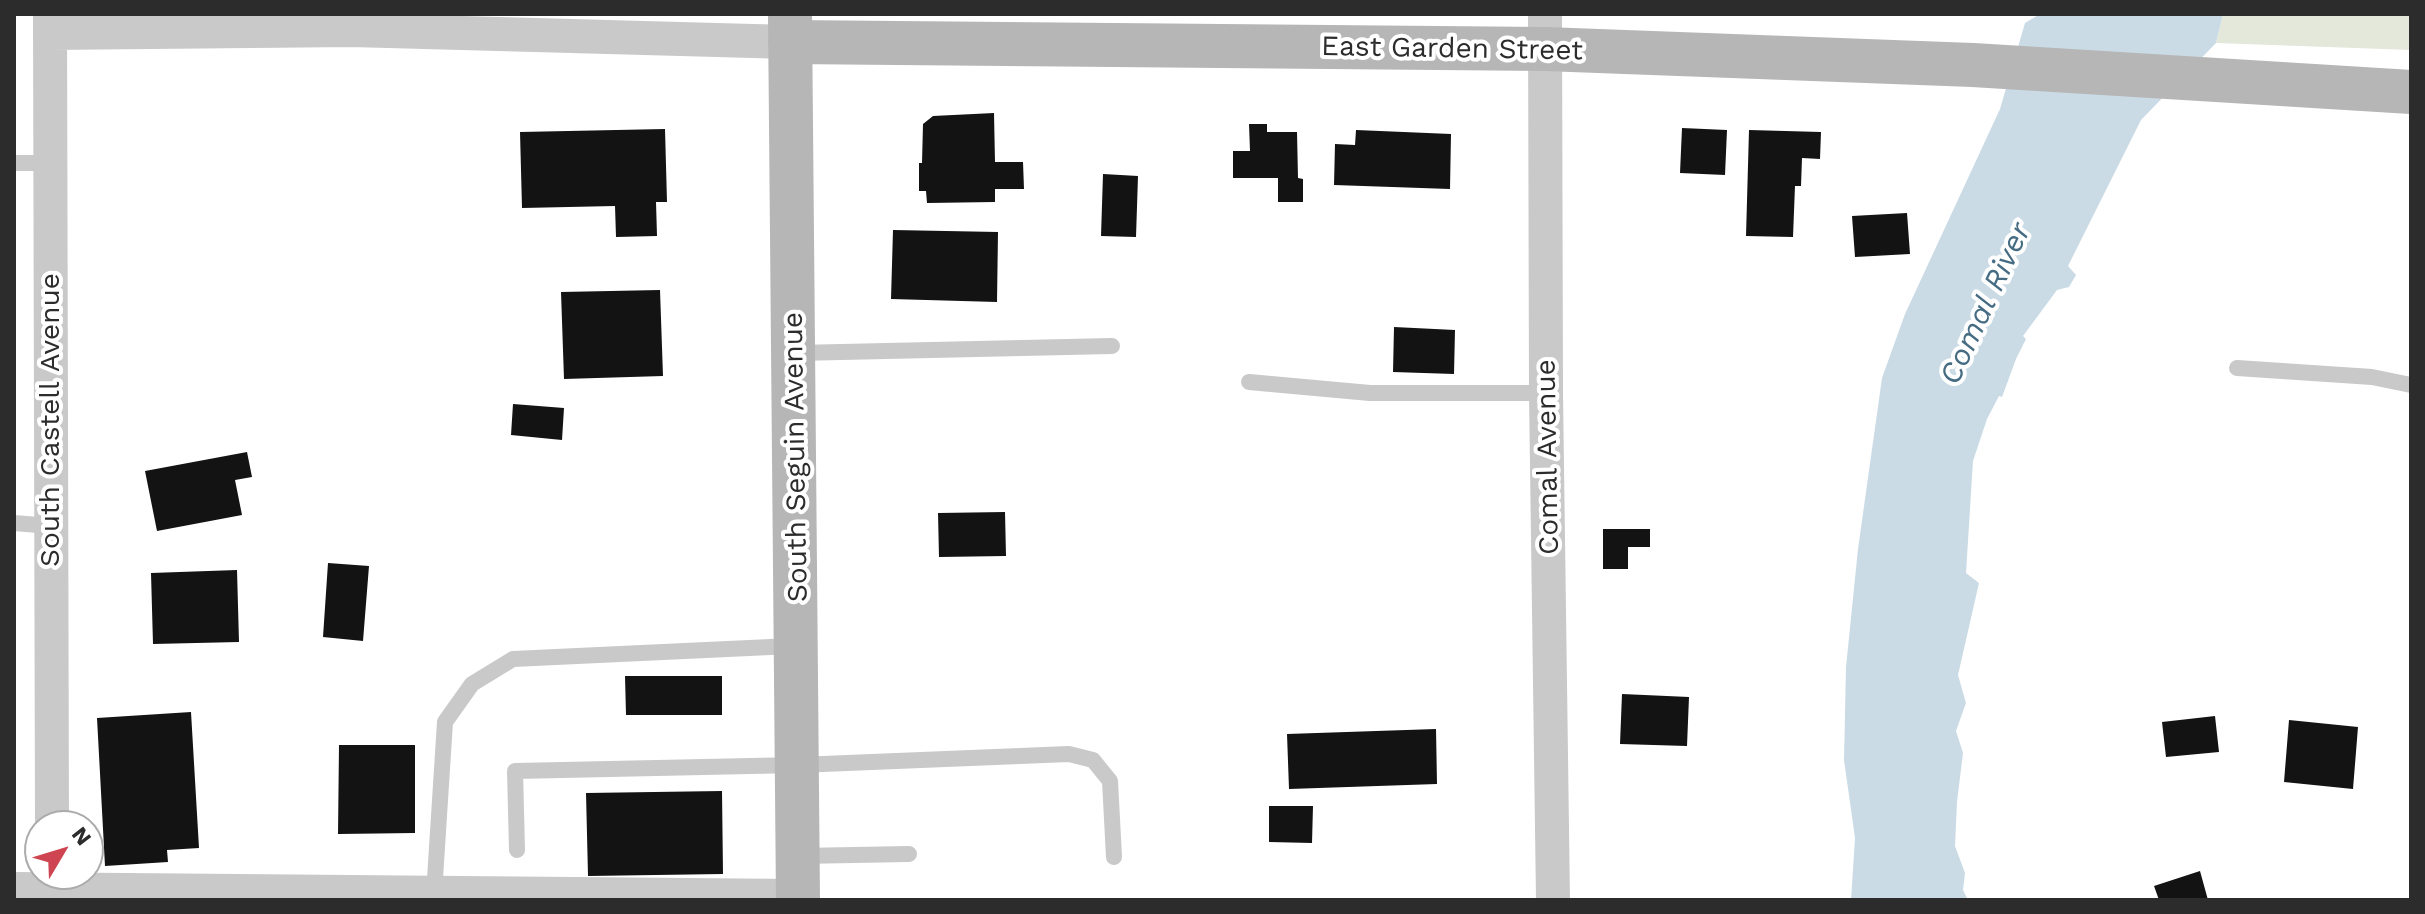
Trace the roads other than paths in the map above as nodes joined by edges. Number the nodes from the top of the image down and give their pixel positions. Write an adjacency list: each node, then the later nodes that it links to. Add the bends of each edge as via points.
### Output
1 (50, 24): 2 (street, via 658,32); 6 (street, South Castell Avenue)
2 (790, 28): 3 (street, East Garden Street); 8 (street, South Seguin Avenue)
3 (1545, 31): 4 (street, East Garden Street); 12 (street, Comal Avenue)
4 (2411, 92)
5 (14, 163): 6 (lane)
6 (50, 163): 14 (street, South Castell Avenue)
7 (1112, 346): 8 (lane)
8 (794, 353): 15 (street, South Seguin Avenue)
9 (2237, 368): 11 (lane, via 2372,377)
10 (1249, 382): 12 (lane, via 1370,393)
11 (2411, 385)
12 (1546, 393): 24 (street, Comal Avenue)
13 (14, 523): 14 (lane)
14 (51, 526): 17 (street, South Castell Avenue)
15 (798, 645): 16 (street, South Seguin Avenue); 23 (lane, via 513,659 472,684 445,722)
16 (798, 765): 18 (lane, via 515,771); 20 (lane, via 1069,754 1093,760 1110,781); 21 (street, South Seguin Avenue)
17 (52, 810)
18 (517, 850)
19 (909, 854): 21 (lane)
20 (1114, 857)
21 (798, 884): 23 (street)
22 (104, 889): 23 (street)
23 (434, 894)
24 (1553, 900)

